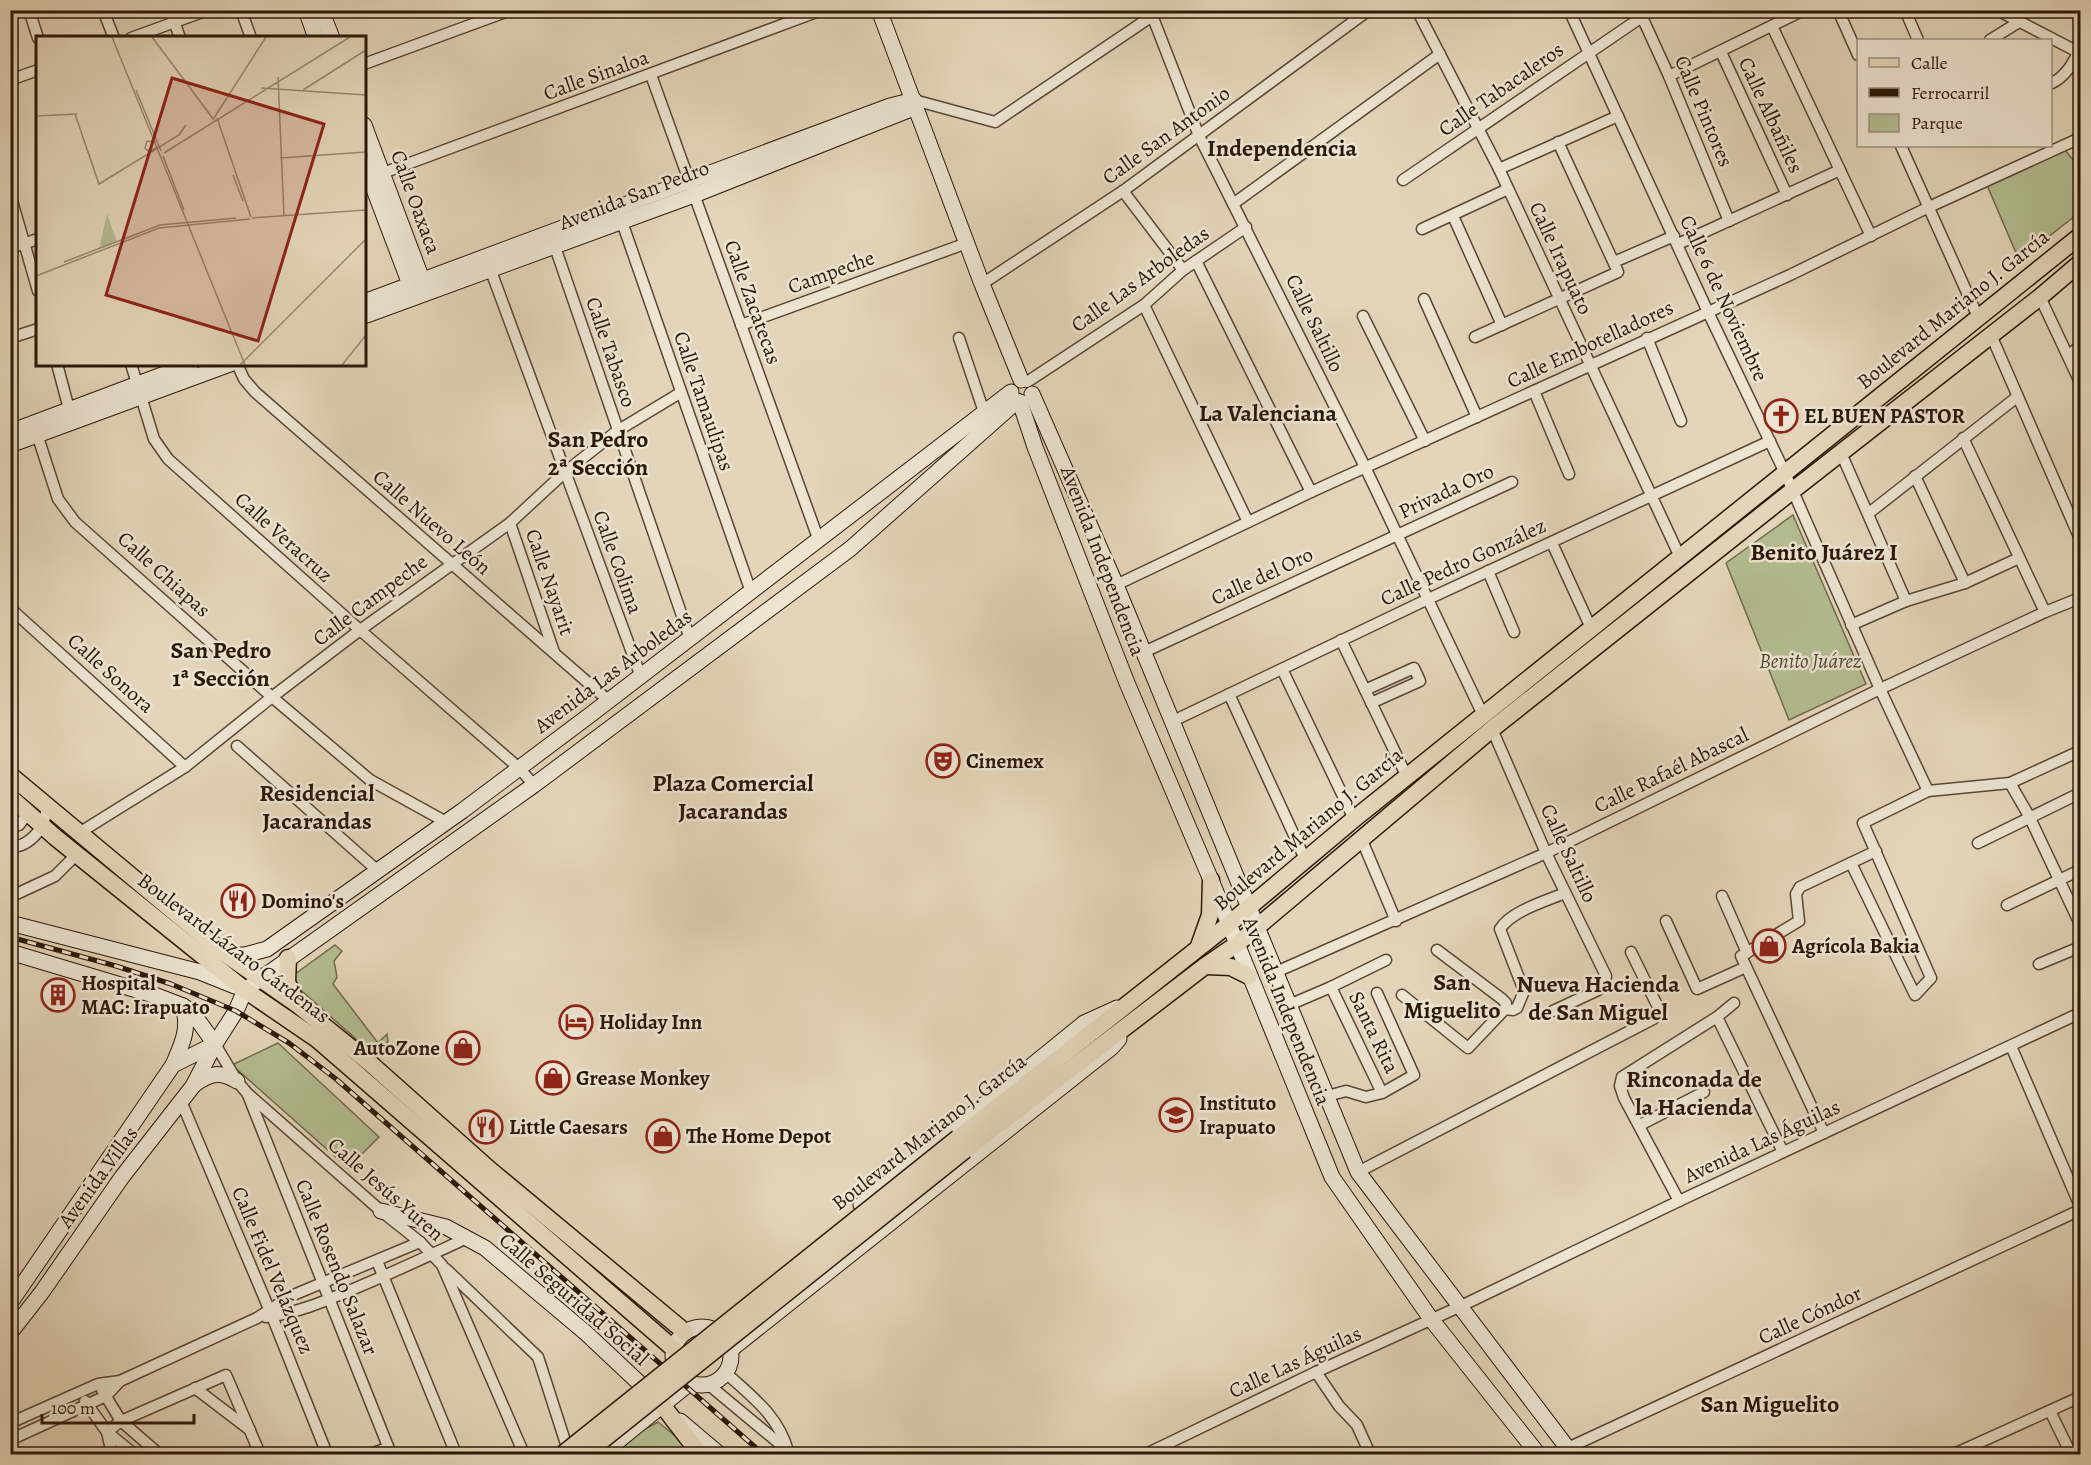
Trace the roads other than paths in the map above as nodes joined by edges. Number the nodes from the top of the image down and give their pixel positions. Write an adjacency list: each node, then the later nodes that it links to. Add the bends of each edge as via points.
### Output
1 (29, 10): 24 (street)
2 (103, 10): 25 (street)
3 (170, 10): 21 (street)
4 (208, 10): 21 (street)
5 (241, 10): 28 (street)
6 (306, 10): 29 (street)
7 (321, 10): 30 (street)
8 (512, 10): 38 (street)
9 (822, 10): 40 (street, Calle Sinaloa)
10 (879, 10): 44 (street, Avenida Independencia)
11 (1369, 10): 48 (street, Calle San Antonio)
12 (1417, 10): 36 (street, Calle Irapuato)
13 (1569, 10): 34 (street, Calle 6 de Noviembre)
14 (1652, 10): 20 (street, Calle Tabacaleros)
15 (1804, 10): 23 (street)
16 (1838, 10): 37 (street)
17 (1905, 10): 31 (street)
18 (1997, 10): 22 (street)
19 (1154, 13): 44 (street, via 995,122); 48 (street, Calle Saltillo)
20 (1642, 17): 34 (street, Calle Tabacaleros); 41 (street, Calle Pintores)
21 (174, 22): 26 (street); 27 (street)
22 (2019, 22): 32 (street); 33 (street)
23 (1772, 26): 35 (street); 54 (street)
24 (37, 36)
25 (113, 36)
26 (136, 36)
27 (179, 36)
28 (250, 36)
29 (315, 36)
30 (331, 36)
31 (1918, 39)
32 (1992, 39)
33 (2079, 50): 43 (street, via 2070,67)
34 (1589, 51): 45 (street, Calle 6 de Noviembre); 46 (street, Calle Tabacaleros)
35 (1721, 52): 41 (street); 61 (street, Calle Albañiles)
36 (1440, 54): 46 (street, Calle Irapuato); 62 (street)
37 (1857, 54)
38 (366, 63)
39 (36, 71): 42 (street)
40 (651, 75): 55 (street, Calle Sinaloa); 57 (street, Calle Zacatecas)
41 (1669, 76): 65 (street, Calle Pintores)
42 (10, 80)
43 (2052, 82)
44 (919, 103): 57 (street, Avenida San Pedro); 74 (street, Avenida Independencia)
45 (1618, 116): 50 (street); 72 (street, Calle 6 de Noviembre)
46 (1479, 128): 53 (street, Calle Irapuato); 56 (street, Calle Tabacaleros)
47 (366, 130): 55 (street, Calle Oaxaca)
48 (1199, 136): 59 (street, Calle San Antonio); 62 (street, Calle Saltillo)
49 (2080, 138): 63 (street, Calle Embotelladores)
50 (1558, 142): 53 (street); 78 (street)
51 (1901, 147): 63 (street)
52 (366, 168): 84 (street, Calle Oaxaca)
53 (1499, 169): 58 (street, Calle Irapuato)
54 (1840, 170): 61 (street); 69 (street)
55 (383, 173): 84 (street, Calle Oaxaca)
56 (1402, 180)
57 (692, 188): 66 (street, Avenida San Pedro); 80 (street, Avenida San Pedro); 94 (street, Calle Zacatecas)
58 (1508, 189): 64 (street); 87 (street, Calle Irapuato)
59 (1123, 191): 81 (street); 83 (street, Calle San Antonio)
60 (10, 194): 73 (street)
61 (1787, 195): 65 (street)
62 (1233, 204): 67 (street, Calle Saltillo)
63 (1929, 207): 69 (street, Calle Embotelladores); 93 (street)
64 (1452, 216): 68 (street); 95 (street)
65 (1729, 221): 72 (street)
66 (622, 222): 75 (street, Avenida San Pedro); 114 (street, Calle Tamaulipas)
67 (1246, 227): 77 (street, Calle Las Arboledas); 128 (street, Calle Saltillo)
68 (1422, 229)
69 (1871, 236): 90 (street, Calle Embotelladores)
70 (2080, 236): 93 (main road, Boulevard Mariano J. García)
71 (36, 240): 73 (street)
72 (1676, 240): 78 (street); 90 (street, Calle 6 de Noviembre)
73 (24, 243): 76 (street); 82 (street)
74 (967, 243): 83 (street, Avenida Independencia); 94 (street, Campeche)
75 (555, 247): 80 (street, Avenida San Pedro); 120 (street, Calle Tabasco)
76 (10, 248)
77 (1196, 261): 81 (street, Calle Las Arboledas); 137 (street)
78 (1614, 262): 87 (street, via 1618,272)
79 (2080, 263): 85 (main road, Boulevard Mariano J. García)
80 (489, 264): 84 (street, Avenida San Pedro); 129 (street, Calle Colima)
81 (1182, 270): 89 (street, Calle Las Arboledas)
82 (36, 284)
83 (982, 284): 113 (street, Avenida Independencia)
84 (419, 289): 88 (street, Avenida San Pedro); 91 (street, Avenida San Pedro)
85 (2040, 297): 97 (main road, Boulevard Mariano J. García); 103 (street)
86 (1424, 299): 118 (street)
87 (1560, 299): 95 (street); 109 (street, Calle Irapuato)
88 (366, 302)
89 (1144, 305): 113 (street, Calle Las Arboledas); 140 (street)
90 (1708, 312): 101 (street, Calle Embotelladores); 125 (street, Calle 6 de Noviembre)
91 (366, 315)
92 (1363, 316): 124 (street)
93 (1978, 317): 130 (main road, Boulevard Mariano J. García)
94 (741, 325): 144 (street, Calle Zacatecas)
95 (1502, 325): 98 (street)
96 (36, 329): 99 (street)
97 (1991, 335): 115 (street); 127 (main road, Boulevard Mariano J. García)
98 (1475, 337)
99 (10, 338)
100 (958, 338): 117 (street)
101 (1647, 338): 109 (street, Calle Embotelladores); 119 (street)
102 (2080, 346): 103 (street)
103 (2069, 355): 110 (street)
104 (58, 366): 116 (street)
105 (132, 366): 111 (street, Calle Veracruz)
106 (187, 366): 111 (street)
107 (223, 366): 111 (street)
108 (238, 366): 149 (street, Calle Nuevo León, via 255,392)
109 (1590, 366): 112 (street, Calle Embotelladores); 138 (street, Calle Irapuato)
110 (2080, 382)
111 (139, 391): 116 (street); 122 (street); 164 (street, Calle Veracruz, via 154,439 168,459)
112 (1534, 391): 118 (street, Calle Embotelladores); 131 (street)
113 (1021, 392): 117 (street, Avenida Las Arboledas); 134 (street, Avenida Independencia); 136 (street, Avenida Independencia); 151 (street, Avenida Las Arboledas, via 850,549)
114 (680, 393): 120 (street, Calle Campeche); 154 (street, Calle Tamaulipas)
115 (2017, 397): 123 (street); 143 (street)
116 (69, 409): 121 (street)
117 (984, 412): 144 (street, Avenida Las Arboledas)
118 (1477, 417): 124 (street, Calle Embotelladores)
119 (1681, 421)
120 (617, 431): 129 (street, Calle Campeche); 166 (street, Calle Tabasco)
121 (10, 432)
122 (37, 434): 126 (street); 175 (street, Calle Chiapas, via 58,499 75,522)
123 (1963, 438): 132 (street); 147 (street)
124 (1425, 441): 128 (street, Calle Embotelladores)
125 (1770, 441): 130 (street, Calle 6 de Noviembre); 138 (street, Calle Pedro González)
126 (10, 445)
127 (1841, 453): 135 (main road, Boulevard Mariano J. García); 139 (street)
128 (1365, 467): 137 (street, Calle Embotelladores); 142 (street, Calle Saltillo)
129 (564, 473): 141 (street, Calle Campeche); 171 (street, Calle Colima)
130 (1785, 473): 135 (street, Calle 6 de Noviembre); 146 (main road, Boulevard Mariano J. García)
131 (1569, 474)
132 (1916, 476): 139 (street); 152 (street)
133 (1512, 482): 142 (street, Privada Oro)
134 (1072, 483): 136 (street); 153 (street, Avenida Independencia)
135 (1791, 491): 161 (street, Calle 6 de Noviembre); 179 (main road, Boulevard Mariano J. García)
136 (1053, 492): 162 (street, Avenida Independencia)
137 (1311, 492): 140 (street, Calle Embotelladores)
138 (1652, 497): 145 (street, Calle Pedro González); 146 (street, Calle Irapuato)
139 (1869, 513): 157 (street)
140 (1248, 522): 153 (street, Calle Embotelladores)
141 (510, 523): 149 (street, Calle Campeche); 168 (street, Calle Nayarit)
142 (1396, 535): 156 (street, Calle Saltillo); 169 (street, Calle del Oro)
143 (2080, 539)
144 (819, 541): 148 (street, Avenida Las Arboledas)
145 (1552, 543): 150 (street, Calle Pedro González); 163 (street)
146 (1680, 557): 163 (main road, Boulevard Mariano J. García)
147 (2019, 558): 152 (street); 159 (street)
148 (792, 562): 151 (street); 154 (street, Avenida Las Arboledas)
149 (450, 564): 164 (street, Calle Campeche); 168 (street, Calle Nuevo León)
150 (1488, 571): 156 (street, Calle Pedro González); 165 (street)
151 (806, 582): 187 (street, Avenida Las Arboledas)
152 (1965, 583): 157 (street)
153 (1116, 585): 160 (street, Avenida Independencia)
154 (751, 592): 166 (street, Avenida Las Arboledas)
155 (2080, 598): 159 (street, Calle Rafaél Abascal)
156 (1426, 600): 167 (street, Calle Pedro González); 179 (street, Calle Saltillo)
157 (1906, 601): 161 (street)
158 (10, 608): 182 (street, Calle Sonora)
159 (2045, 612): 172 (street, Calle Rafaél Abascal)
160 (1130, 616): 162 (street); 169 (street, Avenida Independencia)
161 (1851, 625): 172 (street, Calle 6 de Noviembre)
162 (1105, 626): 213 (street, Avenida Independencia)
163 (1591, 628): 179 (main road, Boulevard Mariano J. García)
164 (360, 630): 175 (street, Calle Campeche); 183 (street, Calle Veracruz)
165 (1514, 632)
166 (690, 639): 171 (street, Avenida Las Arboledas)
167 (1341, 640): 170 (street, Calle Pedro González); 173 (street)
168 (554, 652): 176 (street, Calle Nuevo León)
169 (1144, 652): 178 (street, Avenida Independencia)
170 (1282, 669): 174 (street, Calle Pedro González); 195 (street)
171 (640, 677): 176 (street, Avenida Las Arboledas)
172 (1880, 689): 188 (street, Calle 6 de Noviembre); 205 (street, Calle Rafaél Abascal)
173 (1365, 690): 177 (street); 177 (street, via 1414,668 1420,681)
174 (1229, 694): 178 (street, Calle Pedro González); 207 (street)
175 (272, 697): 182 (street, Calle Campeche); 196 (street, Calle Chiapas, via 370,780)
176 (609, 701): 183 (street, Avenida Las Arboledas)
177 (1371, 703): 185 (street)
178 (1173, 721): 218 (street, Avenida Independencia)
179 (1487, 722): 185 (main road, Boulevard Mariano J. García); 201 (main road, Boulevard Mariano J. García); 205 (street, Calle Saltillo)
180 (237, 746): 211 (street)
181 (2080, 751): 186 (street)
182 (185, 767): 200 (street, Calle Campeche)
183 (519, 768): 187 (street, Calle Veracruz); 192 (street, Avenida Las Arboledas)
184 (10, 775): 191 (main road, Boulevard Lázaro Cárdenas)
185 (1407, 777): 195 (main road, Boulevard Mariano J. García)
186 (2010, 783): 188 (street); 194 (street)
187 (534, 785): 198 (street, Avenida Las Arboledas)
188 (1928, 791): 204 (street, via 1863,823)
189 (2073, 796): 194 (street)
190 (10, 797): 193 (main road)
191 (46, 806): 199 (street, via 47,813); 200 (main road, Boulevard Lázaro Cárdenas)
192 (462, 811): 196 (street, Avenida Las Arboledas); 198 (street)
193 (28, 813): 197 (street, via 19,825); 199 (main road)
194 (2029, 816): 202 (street); 212 (street)
195 (1354, 819): 207 (main road, Boulevard Mariano J. García)
196 (446, 822): 211 (street, Avenida Las Arboledas)
197 (10, 827)
198 (474, 827): 233 (street, Avenida Las Arboledas)
199 (37, 832): 203 (street, via 19,847); 206 (main road, Boulevard Lázaro Cárdenas, via 55,837)
200 (79, 833): 209 (main road, Boulevard Lázaro Cárdenas)
201 (1361, 838): 219 (street); 224 (main road, Boulevard Mariano J. García)
202 (1978, 843)
203 (10, 847)
204 (1876, 851): 208 (street); 208 (street, via 1931,978 1915,995)
205 (1546, 853): 214 (street, Calle Saltillo); 219 (street, Calle Rafaél Abascal)
206 (77, 854): 209 (main road, via 92,850); 216 (street, via 56,876); 242 (main road, Boulevard Lázaro Cárdenas)
207 (1305, 859): 218 (main road, Boulevard Mariano J. García)
208 (1851, 863): 232 (street, via 1800,887 1796,894 1799,921)
209 (119, 866): 231 (main road, Boulevard Lázaro Cárdenas)
210 (2080, 870): 212 (street)
211 (378, 871): 231 (street, Avenida Las Arboledas, via 267,949 246,955)
212 (2060, 879): 217 (street); 223 (street)
213 (1211, 880): 222 (street, Avenida Independencia); 227 (main road, via 1210,915)
214 (1565, 893): 247 (street, via 1506,921 1500,929 1524,991 1517,1008 1513,1010); 251 (street, Calle Saltillo, via 1606,976 1598,990)
215 (1722, 896): 232 (street)
216 (10, 897)
217 (2007, 905)
218 (1250, 907): 222 (main road, Boulevard Mariano J. García); 224 (street, Avenida Independencia)
219 (1396, 921): 238 (street, Calle Rafaél Abascal)
220 (1666, 921): 237 (street, via 1697,989)
221 (10, 923): 242 (street, via 200,972)
222 (1229, 924): 225 (street, Avenida Independencia); 227 (main road, Boulevard Mariano J. García)
223 (2080, 924)
224 (1258, 927): 225 (main road, Boulevard Mariano J. García); 238 (street, Avenida Independencia)
225 (1237, 944): 236 (main road, Boulevard Mariano J. García); 239 (street, Avenida Independencia)
226 (2080, 947): 235 (street)
227 (1198, 948): 245 (main road, Boulevard Mariano J. García)
228 (1437, 950): 247 (street)
229 (10, 951): 250 (street)
230 (1631, 951): 270 (street, via 1658,1007 1653,1019)
231 (224, 953): 240 (main road, Boulevard Lázaro Cárdenas); 242 (main road)
232 (1747, 953): 237 (street, via 1741,956)
233 (288, 958): 240 (street, Avenida Las Arboledas); 248 (main road, via 287,982)
234 (1386, 960): 241 (street)
235 (2039, 964)
236 (1205, 966): 239 (main road, via 1231,967); 253 (main road, Boulevard Mariano J. García)
237 (1746, 967): 267 (street)
238 (1276, 972): 249 (street, Avenida Independencia)
239 (1249, 975): 290 (street, Avenida Independencia, via 1332,1177)
240 (261, 978): 242 (street, Avenida Las Arboledas); 248 (main road, Boulevard Lázaro Cárdenas)
241 (1331, 987): 249 (street); 261 (street, Santa Rita)
242 (245, 990): 255 (street, Avenida Villas); 264 (main road, Boulevard Lázaro Cárdenas, via 318,1040)
243 (1377, 993): 261 (street, via 1414,1075)
244 (1402, 995): 247 (street, via 1468,1047)
245 (1131, 1002): 268 (main road, Boulevard Mariano J. García); 271 (street, via 1084,1023)
246 (1734, 1003): 254 (street)
247 (1504, 1004)
248 (298, 1005): 266 (main road, Boulevard Lázaro Cárdenas)
249 (1289, 1005): 262 (street, Avenida Independencia)
250 (183, 1006): 255 (street, via 192,1012); 257 (street, via 187,1028)
251 (1553, 1011)
252 (2080, 1013): 256 (street, Avenida Las Águilas)
253 (1139, 1017): 268 (main road, Boulevard Mariano J. García); 274 (street, via 1112,1047)
254 (1717, 1017): 265 (street, via 1622,1077 1624,1098); 269 (street)
255 (215, 1044): 257 (street, Avenida Villas); 258 (street, Avenida Villas); 259 (street, Calle Jesús Yuren)
256 (2011, 1046): 267 (street, Avenida Las Águilas); 273 (street)
257 (173, 1065): 286 (street, Avenida Villas)
258 (193, 1086): 259 (street, via 210,1074 219,1073); 263 (street, Avenida Villas)
259 (242, 1087): 275 (street, Calle Jesús Yuren); 284 (street, Calle Rosendo Salazar)
260 (1704, 1092): 265 (street)
261 (1382, 1093): 262 (street, via 1366,1097 1346,1091)
262 (1327, 1096): 270 (street, Avenida Independencia)
263 (181, 1101): 289 (street, Calle Fidel Velázquez); 294 (street, Avenida Villas)
264 (412, 1121): 266 (main road, via 431,1128); 296 (main road, Boulevard Lázaro Cárdenas)
265 (1640, 1125): 272 (street)
266 (441, 1126): 293 (main road, Boulevard Lázaro Cárdenas)
267 (1824, 1133): 269 (street, Avenida Las Águilas)
268 (961, 1144): 315 (main road, Boulevard Mariano J. García, bridge); 317 (main road, Boulevard Mariano J. García, bridge)
269 (1783, 1152): 272 (street, Avenida Las Águilas)
270 (1358, 1172): 288 (street, Avenida Independencia)
271 (889, 1182): 274 (street, via 905,1191); 287 (street)
272 (1679, 1201): 288 (street, Avenida Las Águilas)
273 (2080, 1208): 320 (street, Calle Cóndor)
274 (909, 1209): 291 (street)
275 (381, 1211): 276 (street, Calle Seguridad Social, via 446,1227); 277 (street, Calle Jesús Yuren)
276 (467, 1238): 279 (street); 302 (street, Calle Seguridad Social, via 485,1248 586,1333)
277 (420, 1242): 278 (street); 279 (street, Calle Jesús Yuren)
278 (410, 1248): 280 (street); 281 (street)
279 (432, 1254): 281 (street); 282 (street, Calle Jesús Yuren)
280 (377, 1261): 283 (street); 284 (street)
281 (416, 1262): 283 (street)
282 (442, 1265): 317 (street, via 538,1357); 328 (street, Calle Jesús Yuren)
283 (384, 1277): 285 (street); 327 (street)
284 (323, 1283): 285 (street, Calle Rosendo Salazar); 289 (street, via 291,1296)
285 (329, 1299): 289 (street, via 299,1311); 318 (street, Calle Rosendo Salazar)
286 (10, 1303)
287 (741, 1306): 291 (street, via 744,1317); 292 (street)
288 (1461, 1306): 290 (street, Calle Las Águilas); 320 (street, Avenida Independencia)
289 (271, 1312): 299 (street); 325 (street, Calle Fidel Velázquez)
290 (1431, 1319): 297 (street, Calle Las Águilas); 336 (street, Avenida Independencia)
291 (759, 1327): 295 (street)
292 (712, 1329): 293 (street, via 698,1327); 295 (street)
293 (685, 1332): 296 (street)
294 (10, 1333)
295 (730, 1350): 298 (street)
296 (673, 1355): 300 (street, via 679,1374); 302 (street)
297 (1316, 1372): 334 (street, Calle Las Águilas); 335 (street, via 1357,1425)
298 (726, 1373): 303 (street); 319 (street, via 778,1425)
299 (120, 1381): 301 (street); 306 (street)
300 (690, 1383): 303 (street); 309 (street)
301 (98, 1384): 305 (street); 306 (street)
302 (641, 1385): 309 (street, Calle Seguridad Social); 317 (street)
303 (709, 1385): 319 (street)
304 (195, 1388): 311 (street); 313 (street); 313 (street, via 226,1374)
305 (80, 1393): 308 (street); 312 (street)
306 (106, 1396): 308 (street); 311 (street)
307 (2080, 1397): 310 (street)
308 (88, 1406): 314 (street); 316 (street)
309 (663, 1406): 331 (street); 332 (main road); 333 (street, Calle Seguridad Social)
310 (2050, 1410): 337 (street); 338 (street)
311 (121, 1422): 314 (street); 323 (street)
312 (10, 1423)
313 (251, 1431): 324 (street)
314 (106, 1432): 321 (street); 322 (street)
315 (608, 1435): 330 (main road, Boulevard Mariano J. García, bridge); 331 (main road)
316 (10, 1440)
317 (564, 1449): 329 (street)
318 (389, 1451): 326 (street)
319 (790, 1453)
320 (1565, 1453)
321 (112, 1455)
322 (134, 1455)
323 (159, 1455)
324 (260, 1455)
325 (327, 1455)
326 (370, 1455)
327 (456, 1455)
328 (524, 1455)
329 (552, 1455)
330 (585, 1455)
331 (604, 1455)
332 (700, 1455)
333 (719, 1455)
334 (1146, 1455)
335 (1371, 1455)
336 (1538, 1455)
337 (1954, 1455)
338 (2071, 1455)

